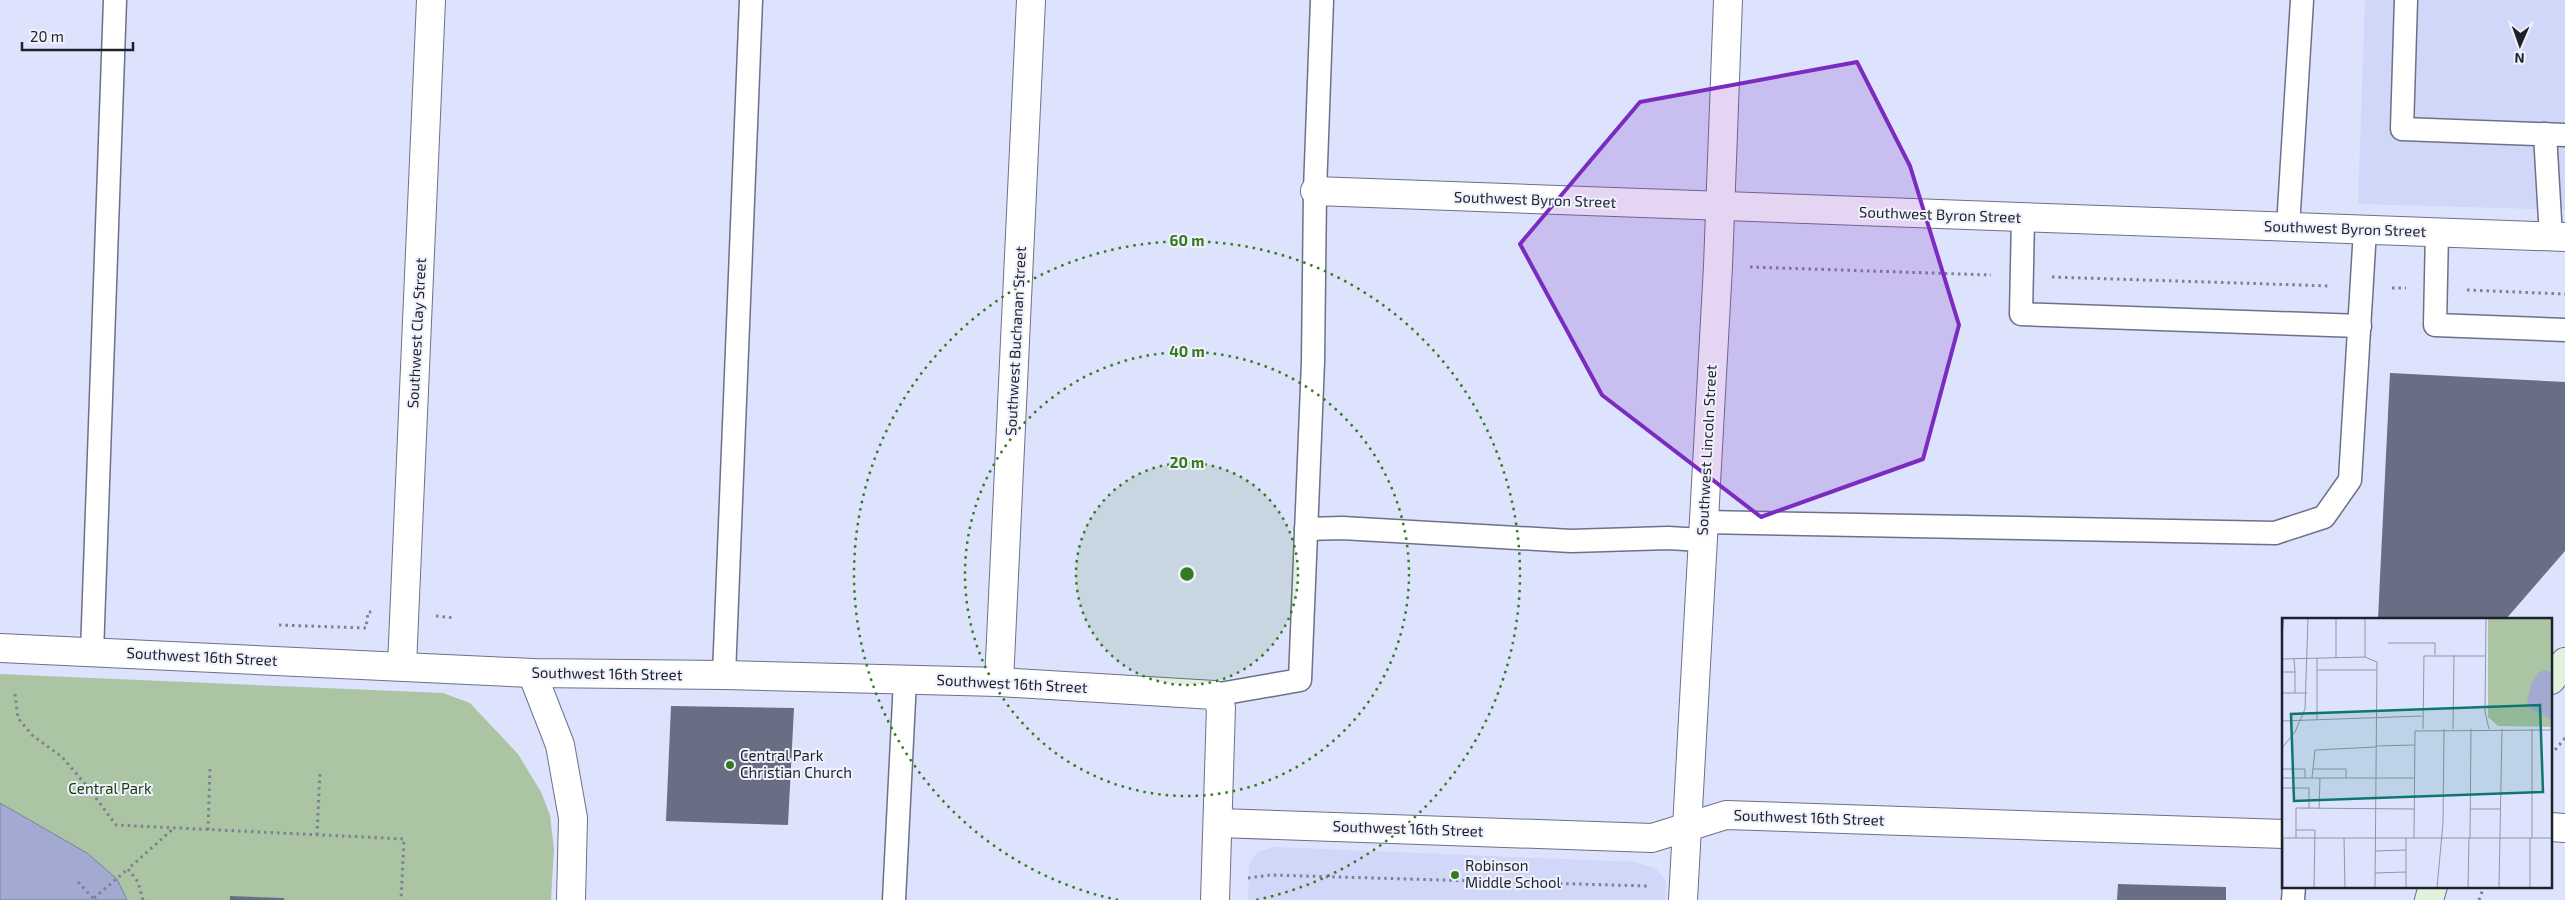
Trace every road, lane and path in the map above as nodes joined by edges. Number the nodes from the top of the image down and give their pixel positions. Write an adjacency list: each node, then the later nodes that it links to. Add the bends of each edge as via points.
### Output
1 (115, 0): 30 (lane)
2 (432, 0): 26 (street, Southwest Clay Street)
3 (751, 0): 34 (lane)
4 (1031, 0): 37 (street, Southwest Buchanan Street)
5 (1322, 0): 10 (lane)
6 (1728, 0): 11 (street, Southwest Lincoln Street)
7 (2302, 0): 13 (lane)
8 (2406, 0): 9 (lane, via 2402,129)
9 (2555, 135): 16 (lane)
10 (1315, 191): 11 (street, Southwest Byron Street); 24 (lane, via 1313,362)
11 (1720, 207): 12 (street, Southwest Byron Street); 17 (street, Southwest Lincoln Street)
12 (2023, 218): 13 (street, Southwest Byron Street); 18 (lane)
13 (2288, 227): 14 (street, Southwest Byron Street)
14 (2365, 230): 15 (street, Southwest Byron Street); 19 (lane)
15 (2436, 232): 16 (street, Southwest Byron Street); 20 (lane)
16 (2558, 237)
17 (1718, 266): 18 (path); 25 (street, Southwest Lincoln Street)
18 (2022, 276): 19 (path); 22 (lane, via 2021,314)
19 (2362, 287): 20 (path); 22 (lane)
20 (2436, 289): 21 (path); 23 (lane, via 2435,324)
21 (2565, 294)
22 (2360, 326): 25 (lane, via 2350,480 2324,517 2275,533)
23 (2565, 330)
24 (1306, 528): 25 (lane, via 1571,542 1668,538); 39 (lane, via 1300,680)
25 (1703, 531): 45 (street, Southwest Lincoln Street)
26 (405, 614): 27 (path); 28 (path, via 368,612 366,628); 32 (street, Southwest Clay Street)
27 (456, 618)
28 (269, 625)
29 (0, 648): 30 (street, Southwest 16th Street)
30 (92, 652): 32 (street, Southwest 16th Street)
31 (2565, 662): 35 (main road)
32 (402, 666): 33 (street, Southwest 16th Street)
33 (532, 673): 34 (street, Southwest 16th Street); 60 (street, via 560,745 573,818)
34 (724, 675): 36 (street, Southwest 16th Street)
35 (2552, 679)
36 (905, 680): 37 (street, Southwest 16th Street); 61 (lane)
37 (999, 682): 39 (street, Southwest 16th Street)
38 (14, 694): 47 (path, via 18,718 32,735 62,758 116,825)
39 (1214, 695): 44 (street, via 1221,707)
40 (2565, 738): 41 (path)
41 (2552, 754)
42 (210, 768): 49 (path)
43 (320, 772): 51 (path)
44 (1218, 823): 45 (street, Southwest 16th Street, via 1652,838); 55 (street)
45 (1687, 826): 50 (street, Southwest 16th Street, via 1726,815); 62 (street, Southwest Lincoln Street)
46 (2552, 827): 48 (street)
47 (174, 828): 49 (path); 52 (path)
48 (2565, 828)
49 (208, 830): 51 (path)
50 (2282, 834)
51 (317, 835): 59 (path, via 404,839)
52 (128, 870): 57 (path); 58 (path, via 138,882)
53 (78, 882): 57 (path)
54 (1647, 886): 55 (path, via 1270,875)
55 (1215, 888)
56 (2483, 888): 63 (path)
57 (95, 899)
58 (143, 900)
59 (401, 900)
60 (571, 900)
61 (894, 900)
62 (1683, 900)
63 (2479, 900)

